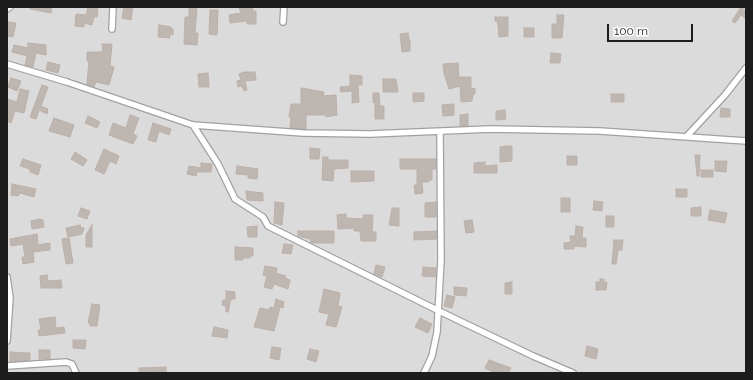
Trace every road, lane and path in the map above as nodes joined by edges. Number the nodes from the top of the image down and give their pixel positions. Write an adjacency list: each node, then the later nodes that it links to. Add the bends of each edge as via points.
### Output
1 (10, 7): 4 (street)
2 (112, 7): 6 (street)
3 (284, 7): 5 (street)
4 (7, 9)
5 (283, 22)
6 (112, 29)
7 (7, 64): 9 (street)
8 (746, 68): 11 (street)
9 (193, 125): 10 (street, via 303,133); 14 (street, via 218,164 235,199 263,217 268,226)
10 (440, 132): 11 (street, via 600,131); 14 (street, via 441,260)
11 (687, 136): 12 (street)
12 (746, 141)
13 (7, 277): 15 (street, via 10,298)
14 (438, 311): 18 (street, via 432,356); 19 (street)
15 (7, 340)
16 (7, 366): 17 (street, via 66,362 72,364)
17 (76, 373)
18 (424, 373)
19 (573, 373)

